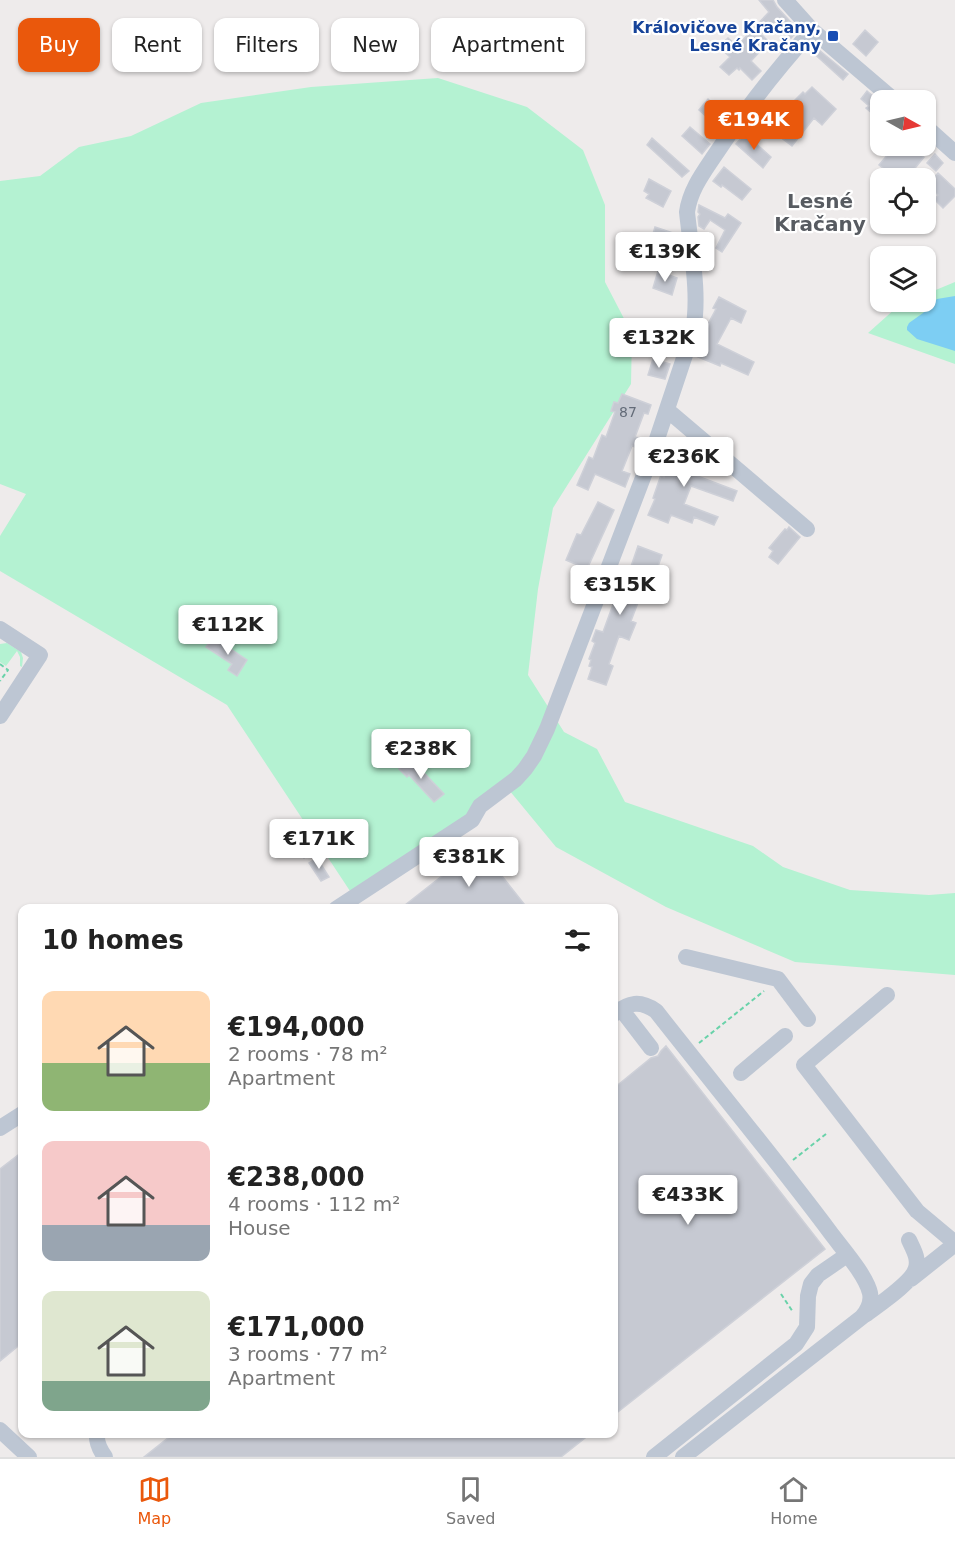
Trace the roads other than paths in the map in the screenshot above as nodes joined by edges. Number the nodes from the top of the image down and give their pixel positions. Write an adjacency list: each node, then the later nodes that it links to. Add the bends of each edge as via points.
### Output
1 (785, 0): 2 (street)
2 (812, 30): 3 (street); 6 (street, via 728,135 693,190 687,213 696,314)
3 (882, 90)
4 (936, 136): 5 (street)
5 (955, 153)
6 (666, 412): 7 (street, via 713,447); 10 (street, via 534,756 516,778 480,806 472,820)
7 (807, 529)
8 (0, 629): 9 (street, via 40,655)
9 (0, 716)
10 (344, 904)
11 (686, 957): 15 (street, via 778,979)
12 (887, 995): 22 (street, via 804,1065 917,1211)
13 (618, 1011): 23 (street, via 639,1003 656,1011)
14 (618, 1013): 17 (street)
15 (808, 1019)
16 (785, 1036): 18 (street)
17 (651, 1048)
18 (741, 1073)
19 (18, 1116): 20 (street)
20 (0, 1128)
21 (909, 1240): 25 (street)
22 (955, 1243): 24 (street)
23 (847, 1255): 27 (street); 33 (street, via 811,1284 807,1327 796,1344)
24 (936, 1259): 25 (street); 26 (street)
25 (917, 1261): 26 (street)
26 (905, 1283): 27 (street); 28 (street)
27 (870, 1292): 28 (street, via 869,1309)
28 (862, 1317): 34 (street)
29 (0, 1430): 31 (street)
30 (96, 1438): 32 (street)
31 (29, 1457)
32 (105, 1457)
33 (654, 1457)
34 (683, 1457)

